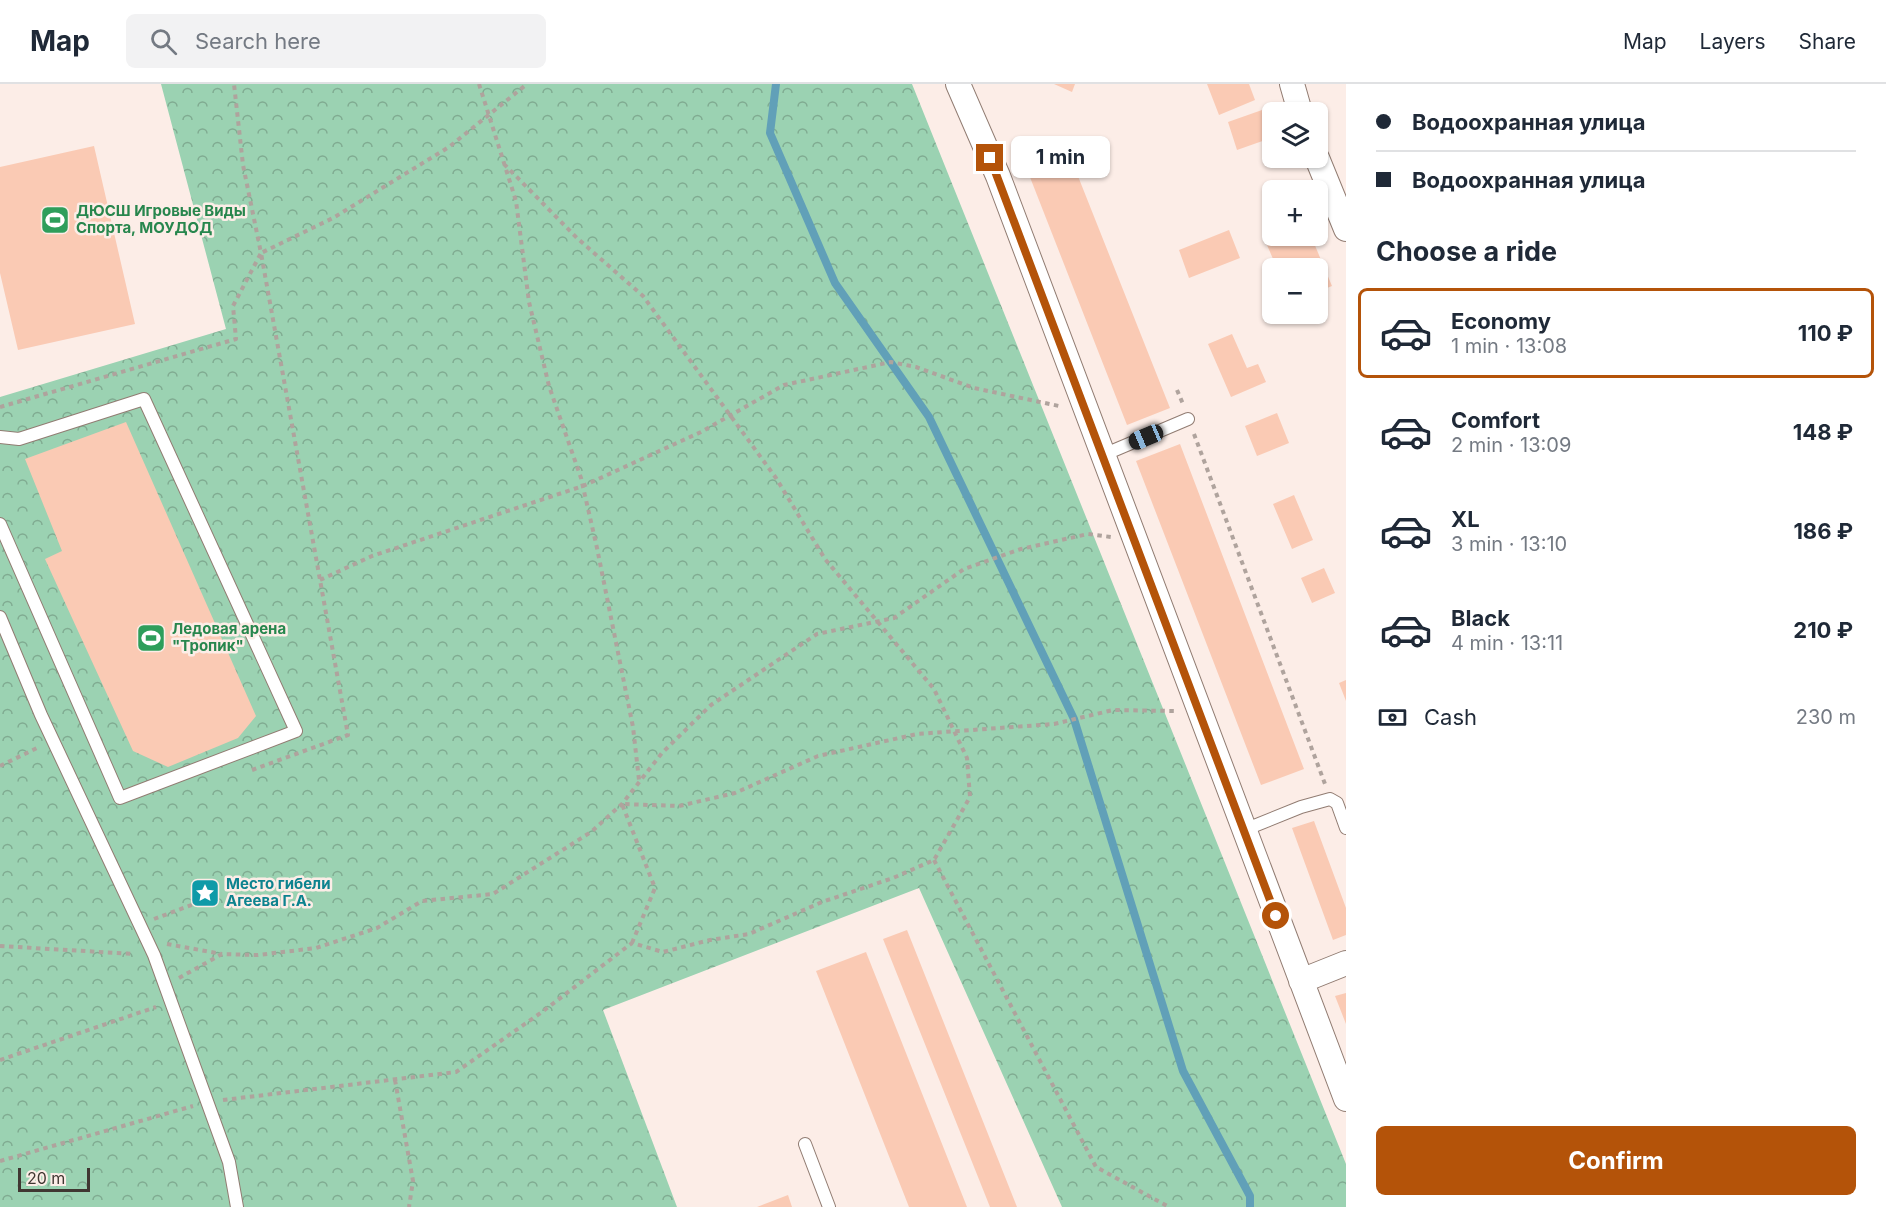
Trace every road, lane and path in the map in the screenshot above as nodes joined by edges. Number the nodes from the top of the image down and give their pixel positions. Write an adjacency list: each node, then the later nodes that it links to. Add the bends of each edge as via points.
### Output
1 (234, 84): 11 (path, via 243,165)
2 (479, 84): 7 (path)
3 (527, 84): 7 (path)
4 (958, 84): 14 (street, via 998,176)
5 (1292, 84): 6 (street)
6 (1297, 102)
7 (489, 115): 8 (path); 11 (path, via 449,147 333,218)
8 (504, 164): 15 (path, via 577,238 643,296); 19 (path, via 516,201 529,302 547,375)
9 (1321, 168): 10 (street)
10 (1344, 222)
11 (261, 253): 13 (path, via 233,306 236,339); 22 (path)
12 (1177, 390): 16 (path)
13 (0, 407)
14 (1086, 411): 15 (path, via 974,388 891,362 784,385); 18 (street)
15 (730, 416): 19 (path); 24 (path, via 776,478 825,560)
16 (1188, 419): 18 (lane); 31 (path)
17 (0, 437): 20 (lane, via 19,439 144,399 296,731 120,798)
18 (1103, 455): 25 (street)
19 (583, 486): 22 (path, via 372,556); 30 (path, via 633,727)
20 (0, 524)
21 (1088, 534): 24 (path, via 1021,549 964,569 894,618)
22 (320, 580): 29 (path, via 348,735)
23 (0, 617): 27 (lane)
24 (877, 621): 26 (path, via 934,689); 30 (path, via 816,634 711,705 662,753)
25 (1199, 711): 26 (path, via 1113,710 1054,724); 34 (street)
26 (954, 732): 32 (path, via 917,734 818,756 735,793 679,806); 35 (path, via 967,758 970,797)
27 (53, 740): 28 (path); 37 (lane)
28 (0, 766)
29 (248, 771)
30 (639, 782): 32 (path)
31 (1330, 798): 33 (lane, via 1337,803); 34 (lane)
32 (622, 804): 39 (path, via 655,888); 41 (path, via 591,832 493,894 422,901 377,928 316,948 258,955)
33 (1346, 828)
34 (1244, 830): 44 (street)
35 (934, 860): 39 (path, via 749,934 663,952); 56 (path, via 1096,1167)
36 (194, 904): 37 (path)
37 (139, 924): 38 (lane)
38 (147, 940): 41 (path); 42 (lane)
39 (632, 944): 48 (path, via 456,1072)
40 (0, 946): 42 (path)
41 (222, 954): 45 (path)
42 (153, 955): 45 (lane)
43 (1346, 963): 44 (street)
44 (1301, 981): 49 (street)
45 (165, 986): 46 (lane)
46 (171, 1002): 47 (path); 50 (lane)
47 (0, 1060)
48 (395, 1080): 50 (path); 54 (path, via 413,1180)
49 (1346, 1099)
50 (207, 1102): 52 (path); 53 (lane, via 229,1162)
51 (805, 1144): 55 (lane)
52 (0, 1161)
53 (237, 1207)
54 (409, 1207)
55 (829, 1207)
56 (1169, 1207)

